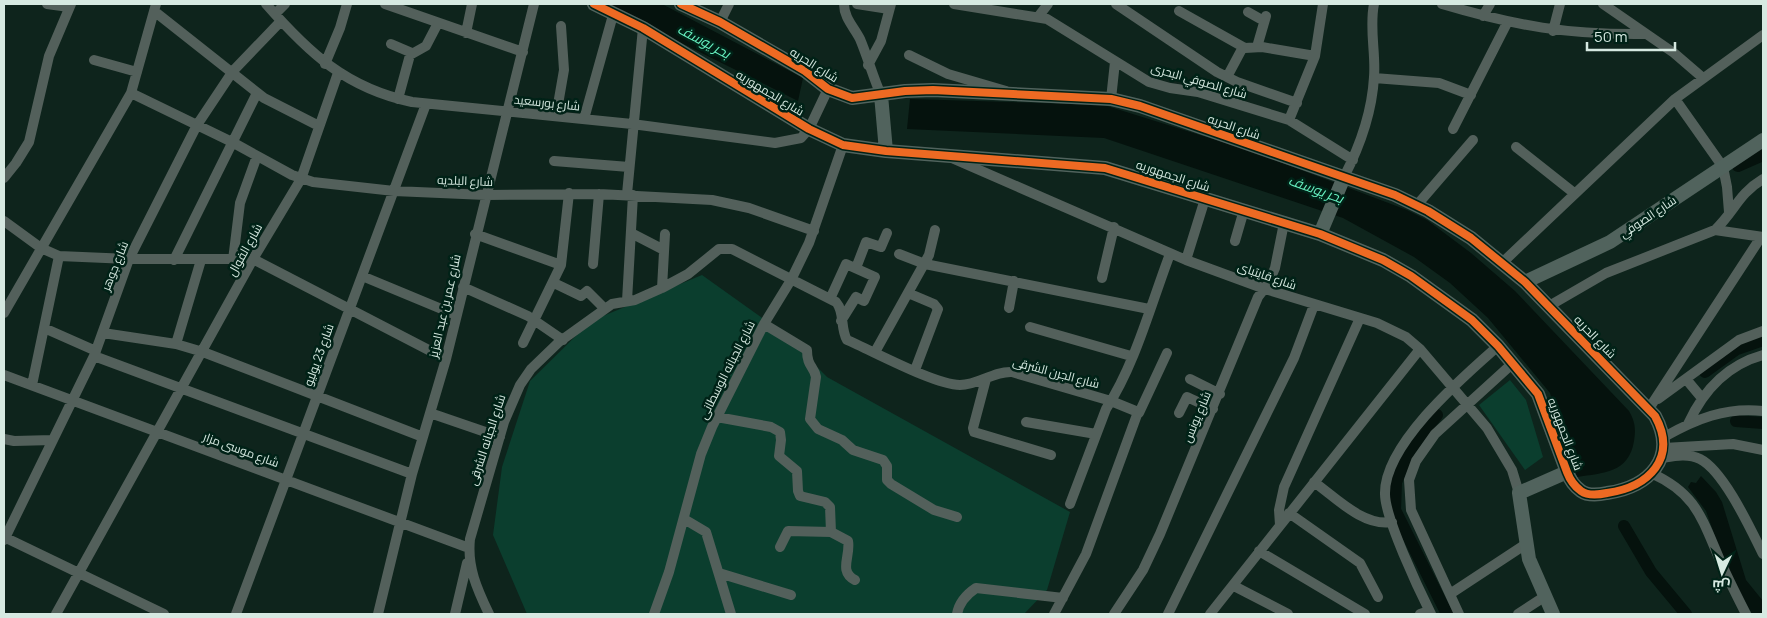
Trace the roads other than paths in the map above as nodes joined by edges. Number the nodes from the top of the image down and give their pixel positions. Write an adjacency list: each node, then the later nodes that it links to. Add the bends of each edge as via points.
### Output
1 (47, 4): 22 (street)
2 (266, 4): 31 (street, شارع بورسعيد)
3 (285, 4): 31 (street, شارع جوهر)
4 (347, 4): 50 (street)
5 (385, 4): 33 (street)
6 (472, 4): 38 (street)
7 (534, 4): 44 (street, شارع عمر بن عبد العزيز)
8 (594, 4): 28 (street, شارع الجمهوريه)
9 (681, 4): 32 (street, شارع الحريه)
10 (729, 4): 32 (street)
11 (844, 4): 51 (street, via 844,11)
12 (857, 4): 25 (street)
13 (954, 4): 23 (street, شارع الصوفي البحرى)
14 (1048, 4): 29 (street)
15 (1116, 4): 55 (street)
16 (1323, 4): 47 (street)
17 (1374, 4): 56 (street)
18 (1442, 4): 30 (street)
19 (1490, 4): 30 (street)
20 (1560, 4): 37 (street)
21 (1603, 4): 39 (street)
22 (70, 5): 90 (street, via 51,49 29,142)
23 (980, 6): 29 (street, شارع الصوفي البحرى)
24 (155, 7): 52 (street); 54 (street)
25 (890, 7): 51 (street, via 880,41)
26 (1179, 11): 42 (street)
27 (1248, 12): 43 (street, via 1265,18)
28 (613, 15): 36 (street, شارع الجمهوريه); 71 (street)
29 (1038, 16): 49 (street, شارع الصوفي البحرى, via 1063,27)
30 (1483, 16): 34 (street)
31 (278, 18): 50 (street, شارع بورسعيد); 54 (street, شارع جوهر)
32 (720, 22): 58 (street, شارع الحريه, via 805,71)
33 (438, 23): 38 (street); 45 (street, via 426,46)
34 (1507, 23): 37 (street); 63 (street)
35 (561, 26): 70 (street, via 564,70)
36 (642, 28): 73 (street); 76 (street, شارع الجمهوريه)
37 (1554, 31): 39 (street)
38 (466, 32): 44 (street)
39 (1645, 34): 57 (street)
40 (1763, 35): 57 (street)
41 (391, 44): 45 (street)
42 (1243, 47): 43 (street); 55 (street)
43 (1258, 47): 47 (street)
44 (524, 52): 69 (street, شارع عمر بن عبد العزيز)
45 (412, 53): 64 (street)
46 (909, 55): 61 (street, via 948,74)
47 (1316, 56): 67 (street)
48 (94, 60): 52 (street)
49 (1115, 62): 65 (street); 72 (street, شارع الصوفي البحرى, via 1160,86 1198,92)
50 (325, 64): 53 (street, شارع بورسعيد)
51 (868, 65): 62 (street)
52 (137, 72): 60 (street)
53 (338, 73): 64 (street, شارع بورسعيد, via 377,93); 75 (street, شارع الفوال)
54 (232, 74): 59 (street); 74 (street, شارع جوهر)
55 (1227, 77): 67 (street)
56 (1374, 78): 63 (street, via 1439,83); 86 (street, via 1366,124)
57 (1703, 78): 66 (street)
58 (828, 89): 62 (street, شارع الحريه, via 852,98); 76 (street)
59 (257, 93): 75 (street, via 274,105); 80 (street)
60 (131, 94): 74 (street, شارع البلديه); 117 (street)
61 (1014, 94): 62 (street, شارع الحريه, via 919,90); 65 (street, شارع الحريه)
62 (881, 95): 83 (street)
63 (1471, 95): 77 (street)
64 (398, 99): 68 (street, شارع بورسعيد)
65 (1111, 99): 93 (street, شارع الحريه, via 1140,106)
66 (1675, 99): 89 (street); 96 (street)
67 (1297, 103): 72 (street)
68 (426, 104): 69 (street, شارع بورسعيد); 94 (street, شارع 23 يوليو)
69 (508, 111): 70 (street, شارع بورسعيد); 98 (street, شارع عمر بن عبد العزيز)
70 (556, 116): 71 (street, شارع بورسعيد)
71 (584, 119): 73 (street, شارع بورسعيد)
72 (1289, 120): 86 (street, شارع الصوفي البحرى)
73 (632, 124): 76 (street, شارع بورسعيد, via 775,143 801,138); 88 (street)
74 (197, 125): 80 (street, شارع البلديه); 122 (street, شارع جوهر)
75 (319, 126): 91 (street, شارع الفوال)
76 (809, 129): 81 (street, شارع الجمهوريه)
77 (1453, 129)
78 (1473, 140): 101 (street)
79 (1763, 140): 89 (street, شارع الصوفي)
80 (232, 142): 85 (street, شارع البلديه); 124 (street)
81 (843, 145): 83 (street, شارع الجمهوريه); 110 (street, شارع الجبانه الوسطانى)
82 (1516, 147): 96 (street)
83 (886, 151): 84 (street, شارع الجمهوريه)
84 (943, 154): 100 (street, شارع الجمهوريه, via 1105,168); 106 (street, شارع قايتباى)
85 (257, 156): 91 (street, شارع البلديه); 126 (street, via 240,203)
86 (1352, 160): 93 (street)
87 (554, 161): 88 (street)
88 (629, 167): 99 (street)
89 (1723, 167): 103 (street); 137 (street, شارع الصوفي, via 1610,242)
90 (4, 178)
91 (301, 179): 94 (street, شارع البلديه); 123 (street, شارع الفوال)
92 (1763, 179): 103 (street, via 1742,194)
93 (1342, 181): 101 (street, شارع الحريه); 107 (street)
94 (394, 191): 98 (street, شارع البلديه); 133 (street, شارع 23 يوليو)
95 (569, 193): 97 (street, شارع البلديه); 98 (street, شارع البلديه); 131 (street)
96 (1574, 193): 128 (street)
97 (598, 194): 99 (street, شارع البلديه); 129 (street)
98 (486, 195): 113 (street, شارع عمر بن عبد العزيز)
99 (630, 195): 110 (street, شارع البلديه, via 731,203); 111 (street)
100 (1205, 199): 102 (street, شارع الجمهوريه); 127 (street)
101 (1417, 205): 128 (street, شارع الحريه, via 1471,238)
102 (1244, 210): 105 (street, شارع الجمهوريه); 116 (street)
103 (1729, 214): 109 (street)
104 (4, 221): 117 (street)
105 (1284, 223): 107 (street, شارع الجمهوريه); 141 (street, شارع يونس, via 1274,268)
106 (1114, 228): 120 (street, شارع قايتباى); 134 (street)
107 (1322, 229): 164 (street, شارع الجمهوريه, via 1411,276 1472,320)
108 (935, 230): 130 (street)
109 (1715, 230): 115 (street); 146 (street, via 1606,273)
110 (814, 231): 135 (street, شارع الجبانه الوسطانى)
111 (631, 233): 118 (street); 144 (street)
112 (887, 233): 132 (street, via 881,247 866,242)
113 (475, 234): 131 (street); 139 (street, شارع عمر بن عبد العزيز)
114 (664, 234): 118 (street)
115 (1762, 237): 188 (street)
116 (1235, 241)
117 (42, 248): 121 (street); 151 (street)
118 (664, 250): 140 (street)
119 (898, 254): 130 (street)
120 (1170, 254): 127 (street, شارع قايتباى); 150 (street)
121 (59, 256): 122 (street); 158 (street)
122 (129, 259): 124 (street); 160 (street, شارع جوهر)
123 (253, 259): 126 (street); 147 (street); 166 (street, شارع الفوال)
124 (174, 260): 125 (street)
125 (201, 260): 126 (street); 163 (street)
126 (232, 260)
127 (1186, 260): 141 (street, شارع قايتباى)
128 (1502, 262): 137 (street, شارع الحريه)
129 (593, 264)
130 (925, 264): 136 (street); 142 (street)
131 (561, 265): 138 (street)
132 (856, 268): 143 (street, via 846,264); 155 (street, via 875,277 864,301 856,298)
133 (362, 276): 147 (street, شارع 23 يوليو); 152 (street)
134 (1102, 278)
135 (790, 280): 140 (street, شارع الجبانه الشرقى, via 725,248 714,252 688,274); 143 (street); 156 (street, شارع الجبانه الوسطانى)
136 (1014, 281): 148 (street); 150 (street)
137 (1525, 282): 146 (street, شارع الحريه)
138 (554, 283): 149 (street, via 581,296 587,292); 154 (street)
139 (463, 287): 152 (street, شارع عمر بن عبد العزيز); 154 (street)
140 (662, 288): 144 (street, شارع الجبانه الشرقى)
141 (1265, 289): 145 (street, شارع قايتباى); 182 (street, شارع يونس, via 1258,297)
142 (908, 293): 167 (street); 174 (street, via 934,304 938,310)
143 (830, 299): 155 (street, شارع الجرن الشرقى, via 839,306)
144 (627, 301): 149 (street, شارع الجبانه الشرقى)
145 (1314, 305): 153 (street, شارع قايتباى); 248 (street, via 1294,358)
146 (1549, 306): 188 (street, شارع الحريه)
147 (350, 308): 172 (street); 183 (street, شارع 23 يوليو)
148 (1009, 308)
149 (605, 309): 161 (street, شارع الجبانه الشرقى)
150 (1149, 309): 171 (street)
151 (4, 313)
152 (456, 316): 172 (street, شارع عمر بن عبد العزيز)
153 (1360, 318): 165 (street, شارع قايتباى, via 1391,329); 219 (street, via 1284,487 1279,510)
154 (535, 321): 161 (street); 162 (street)
155 (841, 321): 167 (street, شارع الجرن الشرقى, via 848,340)
156 (764, 324): 194 (street, شارع الجبانه الوسطانى); 215 (street, via 807,350 807,362 816,377 810,419 818,429 842,440 853,450 883,460 887,466 887,480 891,484 934,510)
157 (1030, 327): 171 (street)
158 (44, 328): 168 (street); 179 (street)
159 (1763, 330): 178 (street, via 1739,340)
160 (103, 333): 163 (street); 168 (street, شارع جوهر)
161 (562, 340): 201 (street, شارع الجبانه الشرقى, via 531,369 520,385)
162 (523, 343)
163 (176, 344): 166 (street)
164 (1498, 346): 173 (street, شارع الجمهوريه); 180 (street)
165 (1420, 349): 180 (street, شارع قايتباى); 211 (street)
166 (203, 352): 181 (street, شارع الفوال); 183 (street)
167 (875, 352): 174 (street, شارع الجرن الشرقى)
168 (95, 354): 181 (street); 185 (street, شارع جوهر)
169 (1167, 354): 192 (street)
170 (1763, 355): 184 (street, via 1722,376)
171 (1132, 356): 186 (street)
172 (446, 359): 191 (street, شارع عمر بن عبد العزيز)
173 (1513, 362): 187 (street); 207 (street, شارع الجمهوريه, via 1538,394)
174 (915, 370): 177 (street, شارع الجرن الشرقى, via 949,384 968,385)
175 (4, 375): 179 (street, شارع موسى مزار)
176 (1190, 378): 182 (street)
177 (986, 379): 186 (street, شارع الجرن الشرقى, via 998,373 1012,372); 206 (street, via 974,432)
178 (1686, 379): 184 (street); 188 (street)
179 (32, 385): 185 (street, شارع موسى مزار)
180 (1453, 385): 187 (street, شارع قايتباى); 218 (street, via 1422,420 1388,473 1385,492)
181 (183, 389): 197 (street, شارع الفوال); 198 (street)
182 (1220, 394): 189 (street, شارع يونس)
183 (317, 396): 198 (street, شارع 23 يوليو); 200 (street)
184 (1701, 398): 196 (street)
185 (72, 400): 197 (street, شارع موسى مزار); 203 (street, شارع جوهر)
186 (1111, 401): 192 (street, شارع الجرن الشرقى); 199 (street)
187 (1468, 403): 212 (street, شارع قايتباى, via 1500,448); 231 (street, via 1428,442 1412,470 1408,490 1413,514)
188 (1650, 405): 204 (street, شارع الحريه, via 1661,426)
189 (1213, 409): 193 (street, via 1187,397); 247 (street, شارع يونس, via 1152,552)
190 (1763, 411): 196 (street, via 1731,410)
191 (430, 413): 200 (street, شارع عمر بن عبد العزيز); 201 (street)
192 (1139, 413): 234 (street, via 1086,554)
193 (1179, 413)
194 (717, 417): 216 (street, شارع الجبانه الوسطانى, via 701,454); 220 (street, via 771,427 780,432 779,456 797,471 800,496 825,502 830,507)
195 (1026, 422): 199 (street)
196 (1688, 424): 204 (street)
197 (159, 432): 210 (street, شارع موسى مزار); 228 (street, شارع الفوال)
198 (302, 434): 209 (street); 210 (street, شارع 23 يوليو)
199 (1096, 434): 213 (street)
200 (423, 437): 209 (street, شارع عمر بن عبد العزيز)
201 (500, 437): 225 (street, شارع الجبانه الشرقى, via 472,530)
202 (4, 439): 203 (street)
203 (53, 440): 221 (street, شارع جوهر)
204 (1663, 448): 205 (street, via 1733,444); 208 (street); 226 (street, via 1708,464 1726,487)
205 (1763, 450)
206 (1051, 455)
207 (1567, 472): 208 (street, شارع الجمهوريه, via 1582,492 1596,495 1621,491); 212 (street)
208 (1651, 473): 255 (street, via 1675,486 1701,514)
209 (412, 474): 217 (street, شارع عمر بن عبد العزيز)
210 (285, 479): 217 (street, شارع موسى مزار); 239 (street, شارع 23 يوليو)
211 (1314, 482): 214 (street); 218 (street, via 1367,519 1378,523)
212 (1520, 493): 222 (street)
213 (1070, 504)
214 (1289, 513): 219 (street); 233 (street, via 1360,563)
215 (957, 517)
216 (684, 519): 227 (street, via 706,532); 243 (street, شارع الجبانه الوسطانى)
217 (400, 522): 225 (street, شارع موسى مزار); 240 (street, شارع عمر بن عبد العزيز)
218 (1392, 522): 236 (street)
219 (1280, 525): 224 (street)
220 (831, 532): 223 (street, via 788,531); 229 (street, via 848,541 845,569)
221 (4, 538): 228 (street)
222 (1526, 544): 231 (street); 235 (street)
223 (780, 547)
224 (1259, 551): 230 (street); 251 (street)
225 (469, 552): 241 (street); 242 (street, شارع الجبانه الشرقى, via 472,575)
226 (1763, 554)
227 (719, 573): 232 (street); 244 (street)
228 (78, 574): 237 (street, شارع الفوال); 238 (street)
229 (855, 580)
230 (1234, 586): 249 (street); 250 (street)
231 (1450, 594): 252 (street)
232 (791, 596)
233 (1378, 597)
234 (1064, 598): 245 (street, via 976,588 968,593); 246 (street)
235 (1544, 598): 253 (street); 254 (street)
236 (1427, 613)
237 (56, 614)
238 (164, 614)
239 (236, 614)
240 (378, 614)
241 (455, 614)
242 (489, 614)
243 (654, 614)
244 (731, 614)
245 (957, 614)
246 (1054, 614)
247 (1114, 614)
248 (1168, 614)
249 (1210, 614)
250 (1288, 614)
251 (1365, 614)
252 (1459, 614)
253 (1518, 614)
254 (1553, 614)
255 (1746, 614)

